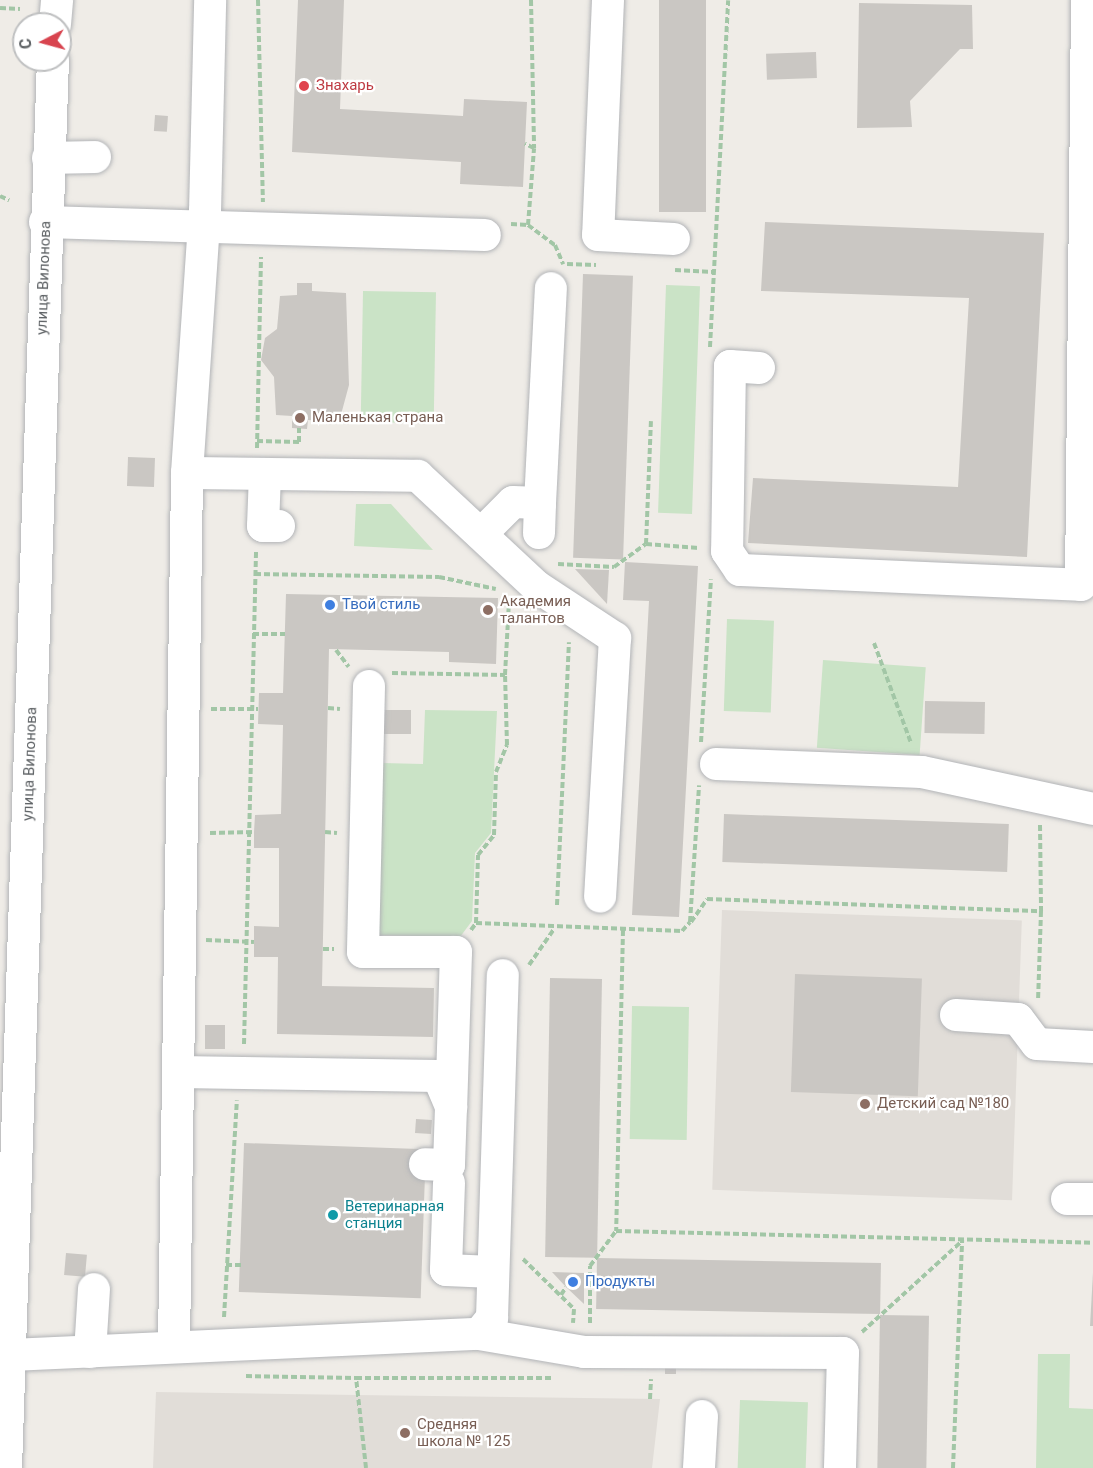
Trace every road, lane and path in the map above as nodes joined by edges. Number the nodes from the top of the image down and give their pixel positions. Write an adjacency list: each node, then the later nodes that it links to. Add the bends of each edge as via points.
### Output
1 (210, 0): 16 (street)
2 (258, 0): 17 (path)
3 (531, 0): 10 (path)
4 (608, 0): 19 (street, via 598,235)
5 (728, 0): 21 (path)
6 (1087, 0): 36 (street)
7 (0, 8): 8 (path)
8 (20, 9)
9 (52, 72): 12 (street, улица Вилонова)
10 (534, 148)
11 (95, 157): 12 (street)
12 (48, 158): 15 (street, улица Вилонова)
13 (0, 196): 14 (path)
14 (9, 200)
15 (45, 222): 16 (street); 68 (street, улица Вилонова)
16 (201, 229): 17 (street); 26 (street)
17 (262, 232): 18 (street); 25 (path)
18 (485, 234)
19 (674, 239)
20 (551, 288): 28 (street)
21 (709, 354)
22 (759, 368): 33 (street, via 730,366)
23 (651, 422): 32 (path)
24 (299, 428): 25 (path, via 299,442)
25 (257, 441): 27 (path)
26 (187, 473): 27 (street); 65 (street, via 175,512)
27 (261, 474): 29 (street); 31 (street, via 418,476)
28 (540, 502): 30 (street); 31 (street, via 513,501)
29 (270, 522): 35 (path)
30 (539, 533)
31 (481, 534): 37 (street)
32 (646, 544): 33 (path); 34 (path, via 614,567)
33 (720, 550): 36 (street, via 740,570); 46 (path)
34 (554, 564)
35 (255, 574)
36 (1087, 585)
37 (571, 612): 52 (street, via 615,638); 53 (path)
38 (254, 633): 39 (path)
39 (285, 633)
40 (874, 642): 47 (path)
41 (336, 650): 43 (path)
42 (505, 675): 56 (path, via 507,745 496,772 494,836 478,855)
43 (361, 679): 66 (street, via 363,952 456,952)
44 (233, 709): 45 (path)
45 (258, 709)
46 (706, 761): 47 (street); 55 (path)
47 (922, 772): 48 (street)
48 (1040, 793): 49 (street); 54 (path)
49 (1093, 809)
50 (254, 832): 51 (path)
51 (230, 833)
52 (600, 897)
53 (557, 905)
54 (1041, 911): 55 (path, via 707,899); 63 (path)
55 (690, 922): 58 (path, via 682,931)
56 (476, 923)
57 (482, 924): 58 (path)
58 (622, 930): 69 (path)
59 (230, 941): 60 (path)
60 (254, 942)
61 (503, 975): 75 (street)
62 (956, 1015): 63 (street, via 1018,1019)
63 (1037, 1044): 64 (street)
64 (1093, 1047)
65 (178, 1072): 66 (street, via 438,1076); 84 (street)
66 (451, 1107): 75 (street, via 449,1165 437,1174 434,1270)
67 (232, 1132): 73 (path)
68 (8, 1221): 86 (street, улица Вилонова)
69 (616, 1231): 70 (path); 81 (path, via 590,1266)
70 (962, 1240): 71 (path); 82 (path); 95 (path)
71 (1093, 1244)
72 (522, 1258): 78 (path)
73 (226, 1265): 74 (path); 79 (path)
74 (241, 1265)
75 (493, 1272): 83 (street, via 492,1318)
76 (566, 1287): 78 (path)
77 (94, 1289): 85 (street)
78 (561, 1295): 80 (path, via 574,1309)
79 (224, 1322)
80 (573, 1325)
81 (590, 1326)
82 (862, 1332)
83 (479, 1334): 84 (street, via 409,1340); 94 (street, via 584,1352 843,1353)
84 (174, 1344): 85 (street)
85 (90, 1352): 86 (street)
86 (11, 1355): 91 (street, улица Вилонова)
87 (565, 1378): 92 (path, via 356,1378)
88 (641, 1379): 89 (path)
89 (662, 1379)
90 (702, 1416): 93 (street)
91 (6, 1468)
92 (366, 1468)
93 (699, 1468)
94 (840, 1468)
95 (953, 1468)

